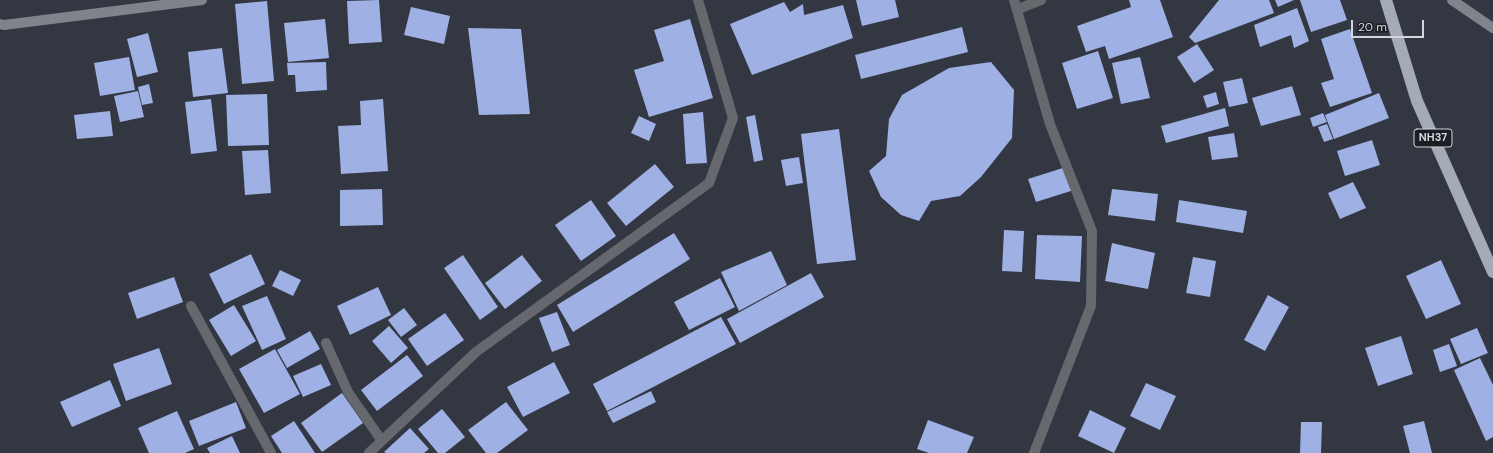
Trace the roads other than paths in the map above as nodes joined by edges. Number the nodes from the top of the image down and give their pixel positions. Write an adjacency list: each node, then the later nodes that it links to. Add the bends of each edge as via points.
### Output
1 (202, 0): 7 (street)
2 (698, 0): 12 (street, via 733,118 708,183 476,352)
3 (1041, 0): 6 (street)
4 (1386, 0): 9 (highway, NH37, via 1417,101)
5 (1452, 0): 8 (street)
6 (1016, 4): 15 (street, via 1050,124 1092,231 1091,306)
7 (0, 24)
8 (1493, 28)
9 (1493, 272)
10 (191, 306): 13 (street)
11 (326, 343): 12 (street, via 348,392)
12 (382, 441): 14 (street)
13 (271, 453)
14 (369, 453)
15 (1034, 453)

